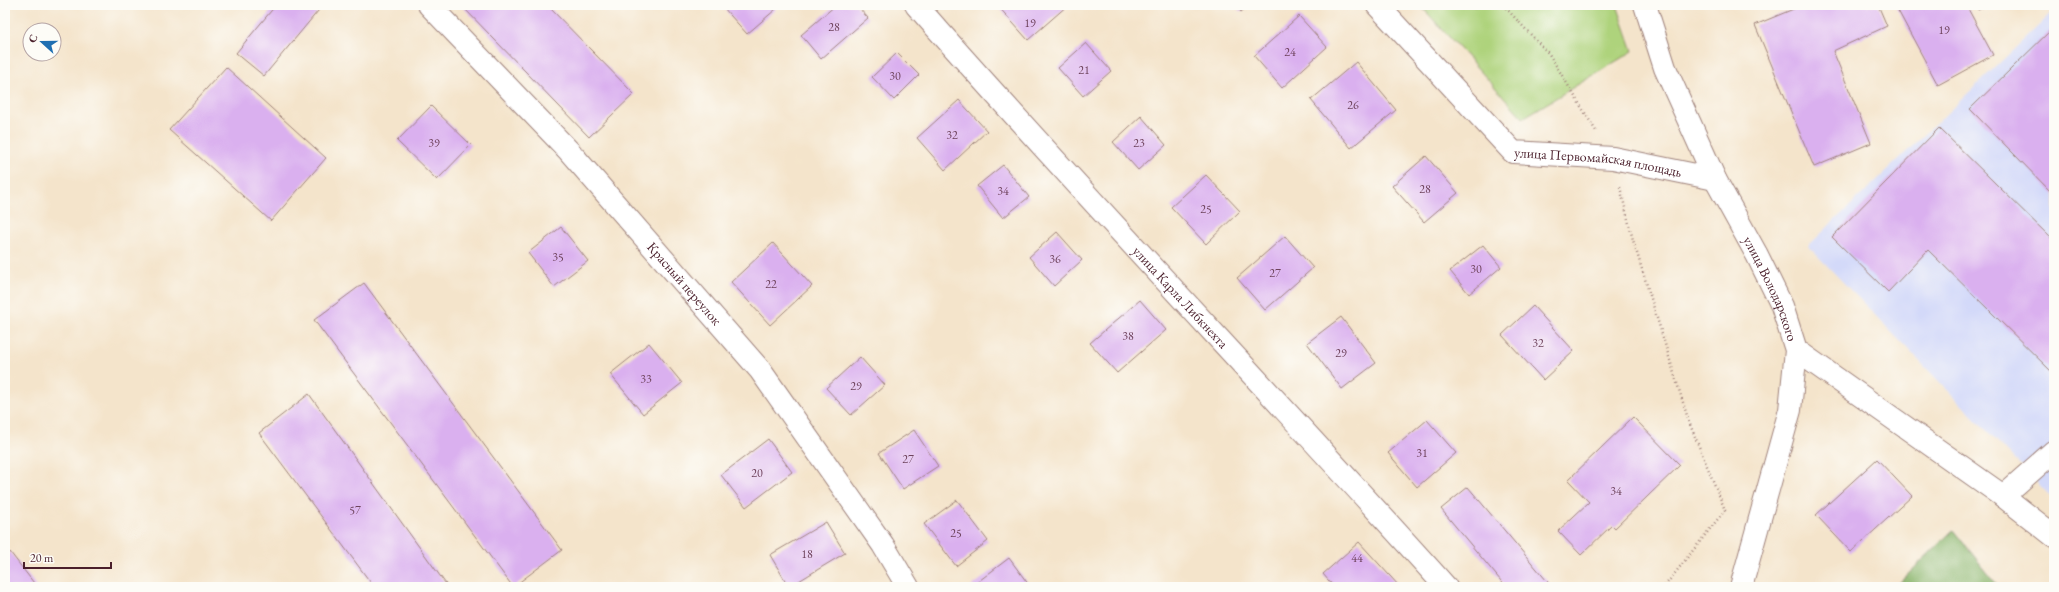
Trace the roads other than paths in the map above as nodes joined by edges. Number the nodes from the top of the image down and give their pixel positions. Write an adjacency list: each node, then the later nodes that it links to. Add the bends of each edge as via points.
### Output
1 (429, 5): 10 (street, Красный переулок, via 569,151 760,370 883,545)
2 (916, 5): 11 (street, улица Карла Либкнехта, via 1016,119 1336,464)
3 (1377, 5): 5 (street, улица Первомайская площадь, via 1513,152 1613,158)
4 (1645, 5): 5 (street, улица Володарского, via 1665,68)
5 (1715, 179): 6 (street, улица Володарского, via 1758,255 1779,300)
6 (1796, 350): 8 (street); 12 (street, улица Володарского, via 1790,410)
7 (2054, 451): 8 (street)
8 (2003, 496): 9 (street)
9 (2054, 536)
10 (908, 587)
11 (1446, 587)
12 (1741, 587)

